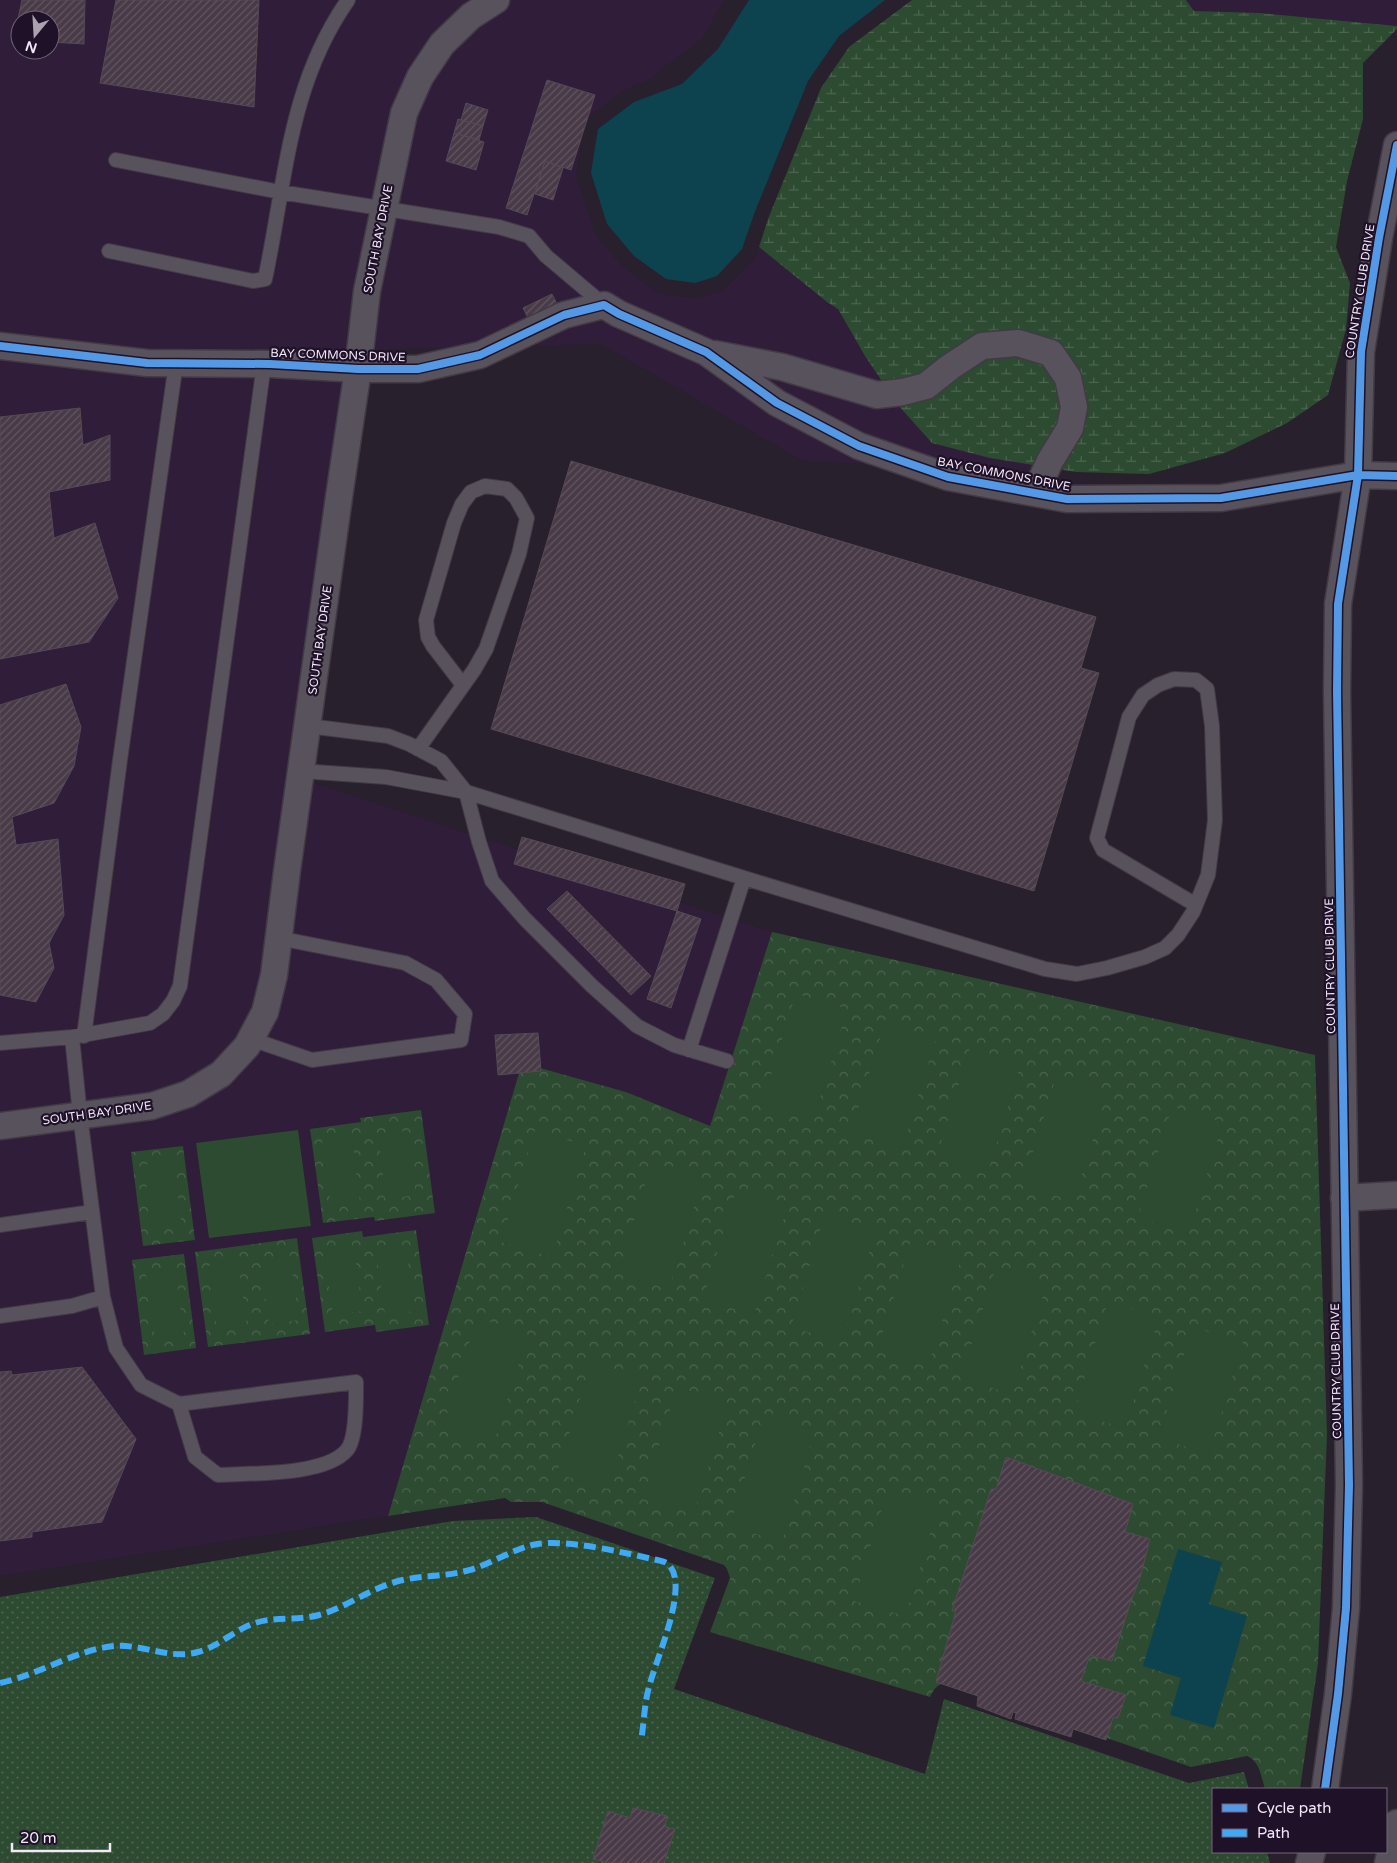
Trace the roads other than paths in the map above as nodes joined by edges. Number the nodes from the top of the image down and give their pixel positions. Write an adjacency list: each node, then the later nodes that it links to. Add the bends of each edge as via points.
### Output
1 (348, 0): 5 (lane, via 312,64 300,97)
2 (496, 0): 6 (street, SOUTH BAY DRIVE, via 471,16 442,44 420,77 404,113)
3 (1397, 145): 14 (street, COUNTRY CLUB DRIVE, via 1361,352)
4 (116, 160): 5 (lane)
5 (280, 192): 6 (lane); 7 (lane, via 265,279 253,281)
6 (384, 209): 8 (lane, via 499,227 529,236 546,256); 13 (street, SOUTH BAY DRIVE, via 367,291)
7 (110, 251)
8 (604, 305): 10 (street, BAY COMMONS DRIVE); 13 (street, BAY COMMONS DRIVE, via 564,315 480,355 418,369)
9 (0, 346): 11 (street, BAY COMMONS DRIVE, via 147,363)
10 (706, 352): 16 (street, BAY COMMONS DRIVE, via 777,403 859,446 948,477); 16 (street, via 782,367 877,395 926,386 982,346 1018,343 1051,353 1068,378 1074,407 1070,428)
11 (176, 363): 12 (street, BAY COMMONS DRIVE); 25 (lane)
12 (264, 364): 13 (street, BAY COMMONS DRIVE); 25 (lane, via 180,986 163,1014 150,1023)
13 (358, 369): 18 (street, SOUTH BAY DRIVE)
14 (1358, 475): 15 (street, BAY COMMONS DRIVE); 16 (street, BAY COMMONS DRIVE, via 1221,498 1067,499); 33 (street, COUNTRY CLUB DRIVE, via 1338,604)
15 (1397, 476)
16 (1035, 493)
17 (463, 685): 17 (lane, via 486,649 519,554 527,518 516,498 507,490 495,487 485,486 471,492 462,504 426,620 433,646); 19 (lane)
18 (308, 726): 19 (lane, via 388,736); 20 (street, SOUTH BAY DRIVE)
19 (418, 748): 21 (lane, via 441,761)
20 (301, 770): 21 (lane, via 386,777); 24 (street, SOUTH BAY DRIVE)
21 (466, 792): 22 (lane); 28 (lane, via 492,881 592,986 637,1026)
22 (744, 878): 23 (lane, via 1021,963 1077,974 1145,957 1165,948 1178,935); 28 (lane)
23 (1196, 906): 23 (lane, via 1208,875 1215,820 1212,726 1207,689 1196,680 1174,679 1143,695 1128,716 1097,838 1104,850)
24 (278, 938): 26 (street, SOUTH BAY DRIVE, via 265,1012); 26 (lane, via 405,963 436,980 465,1014 461,1040 312,1060)
25 (78, 1036): 27 (lane); 30 (lane)
26 (251, 1039): 30 (street, SOUTH BAY DRIVE, via 221,1074 188,1094 152,1106)
27 (0, 1043)
28 (689, 1050): 29 (lane)
29 (727, 1061)
30 (80, 1115): 31 (street, SOUTH BAY DRIVE); 34 (lane)
31 (0, 1126)
32 (1397, 1195): 33 (street)
33 (1344, 1198): 39 (street, COUNTRY CLUB DRIVE, via 1349,1485 1346,1608)
34 (92, 1212): 35 (lane); 36 (lane)
35 (0, 1225)
36 (103, 1297): 37 (lane, via 72,1306); 38 (lane, via 116,1348 140,1385)
37 (0, 1316)
38 (179, 1404): 38 (lane, via 238,1396 356,1382 355,1421 348,1449 332,1461 308,1469 218,1475 195,1457)
39 (1325, 1788)
40 (1397, 1823): 41 (street)
41 (1388, 1863)

